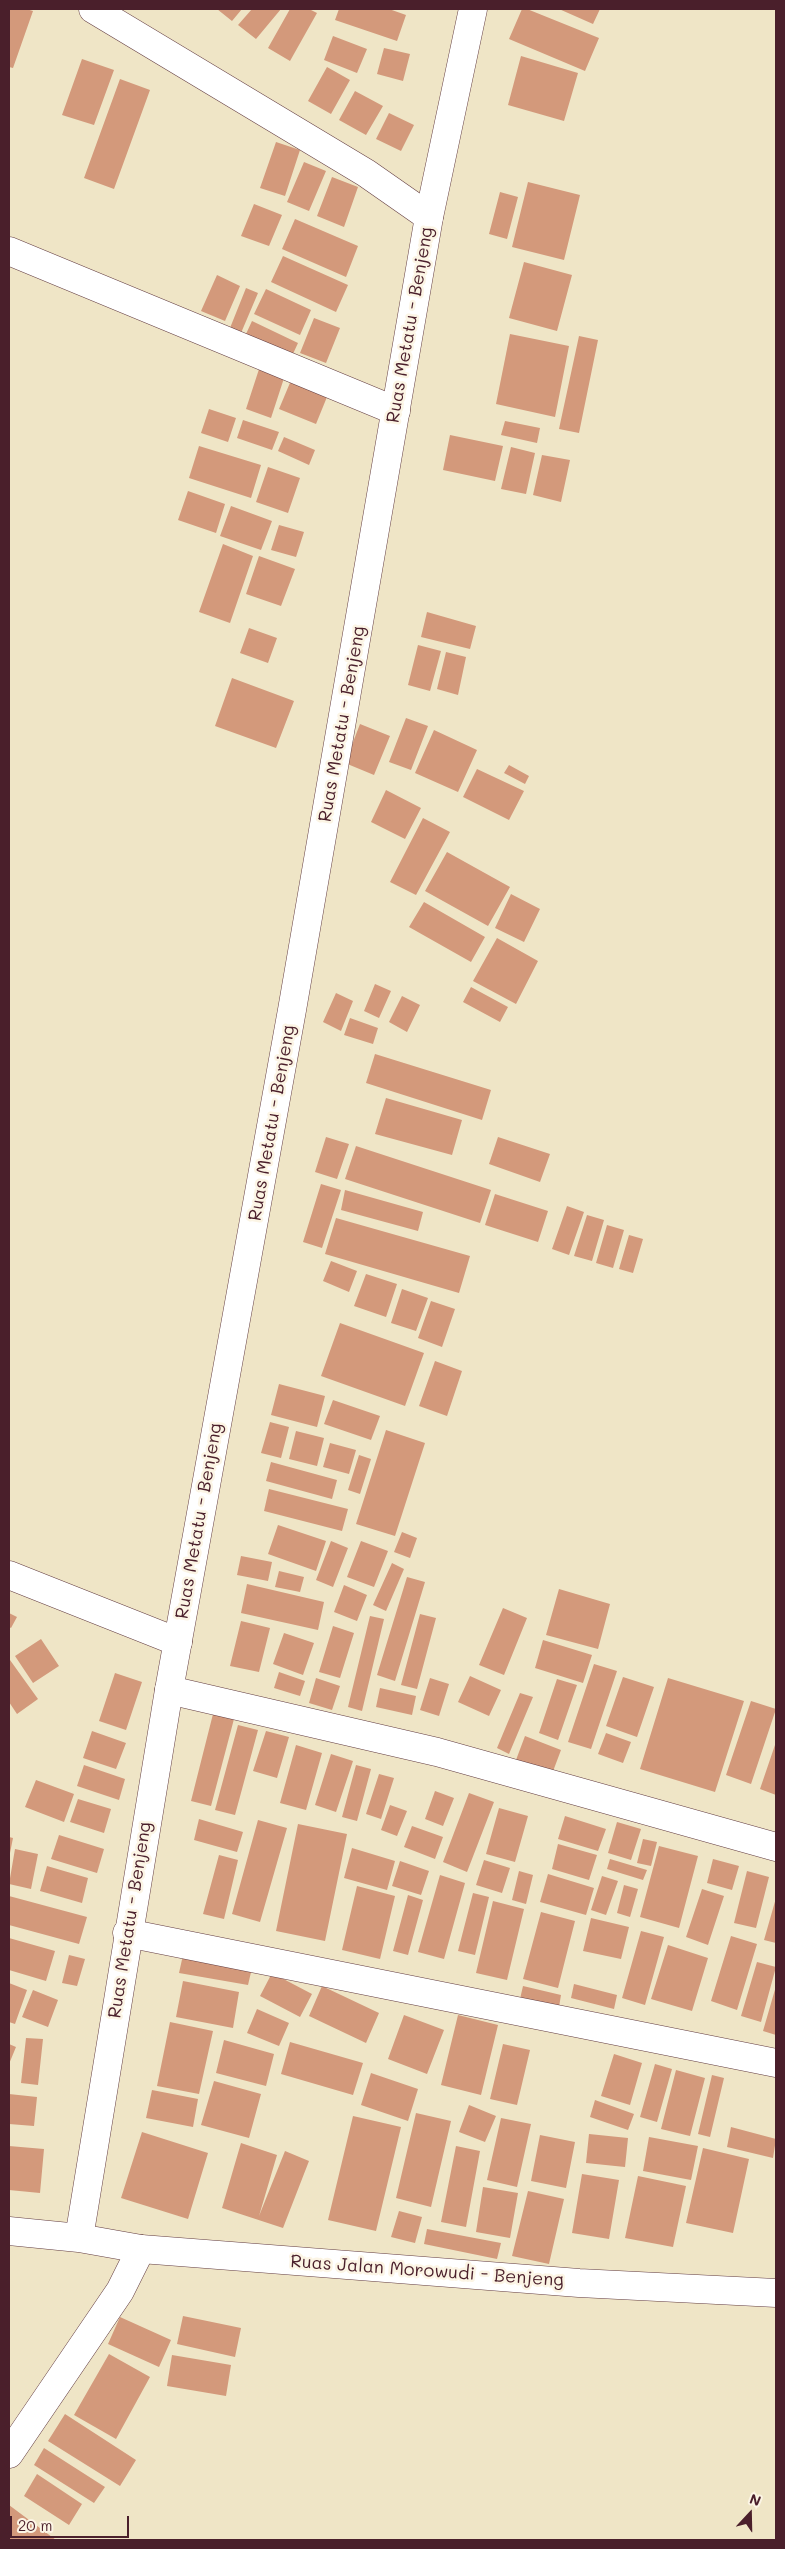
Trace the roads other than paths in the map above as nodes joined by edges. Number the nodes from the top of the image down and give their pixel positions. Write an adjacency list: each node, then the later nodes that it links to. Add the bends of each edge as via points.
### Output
1 (93, 9): 3 (main road, via 366,173)
2 (472, 9): 3 (main road, Ruas Metatu - Benjeng)
3 (429, 217): 5 (main road, Ruas Metatu - Benjeng)
4 (9, 251): 5 (main road)
5 (396, 411): 7 (main road, Ruas Metatu - Benjeng)
6 (9, 1575): 7 (main road)
7 (178, 1642): 8 (main road, Ruas Metatu - Benjeng)
8 (169, 1690): 9 (main road, via 437,1752); 10 (main road, Ruas Metatu - Benjeng)
9 (776, 1847)
10 (127, 1934): 11 (main road); 13 (main road, Ruas Metatu - Benjeng)
11 (776, 2063)
12 (9, 2231): 13 (main road, Ruas Jalan Morowudi - Benjeng)
13 (79, 2238): 14 (main road, Ruas Jalan Morowudi - Benjeng)
14 (141, 2249): 15 (main road, Ruas Jalan Morowudi - Benjeng, via 579,2283); 16 (main road, via 120,2291)
15 (776, 2293)
16 (9, 2454)

